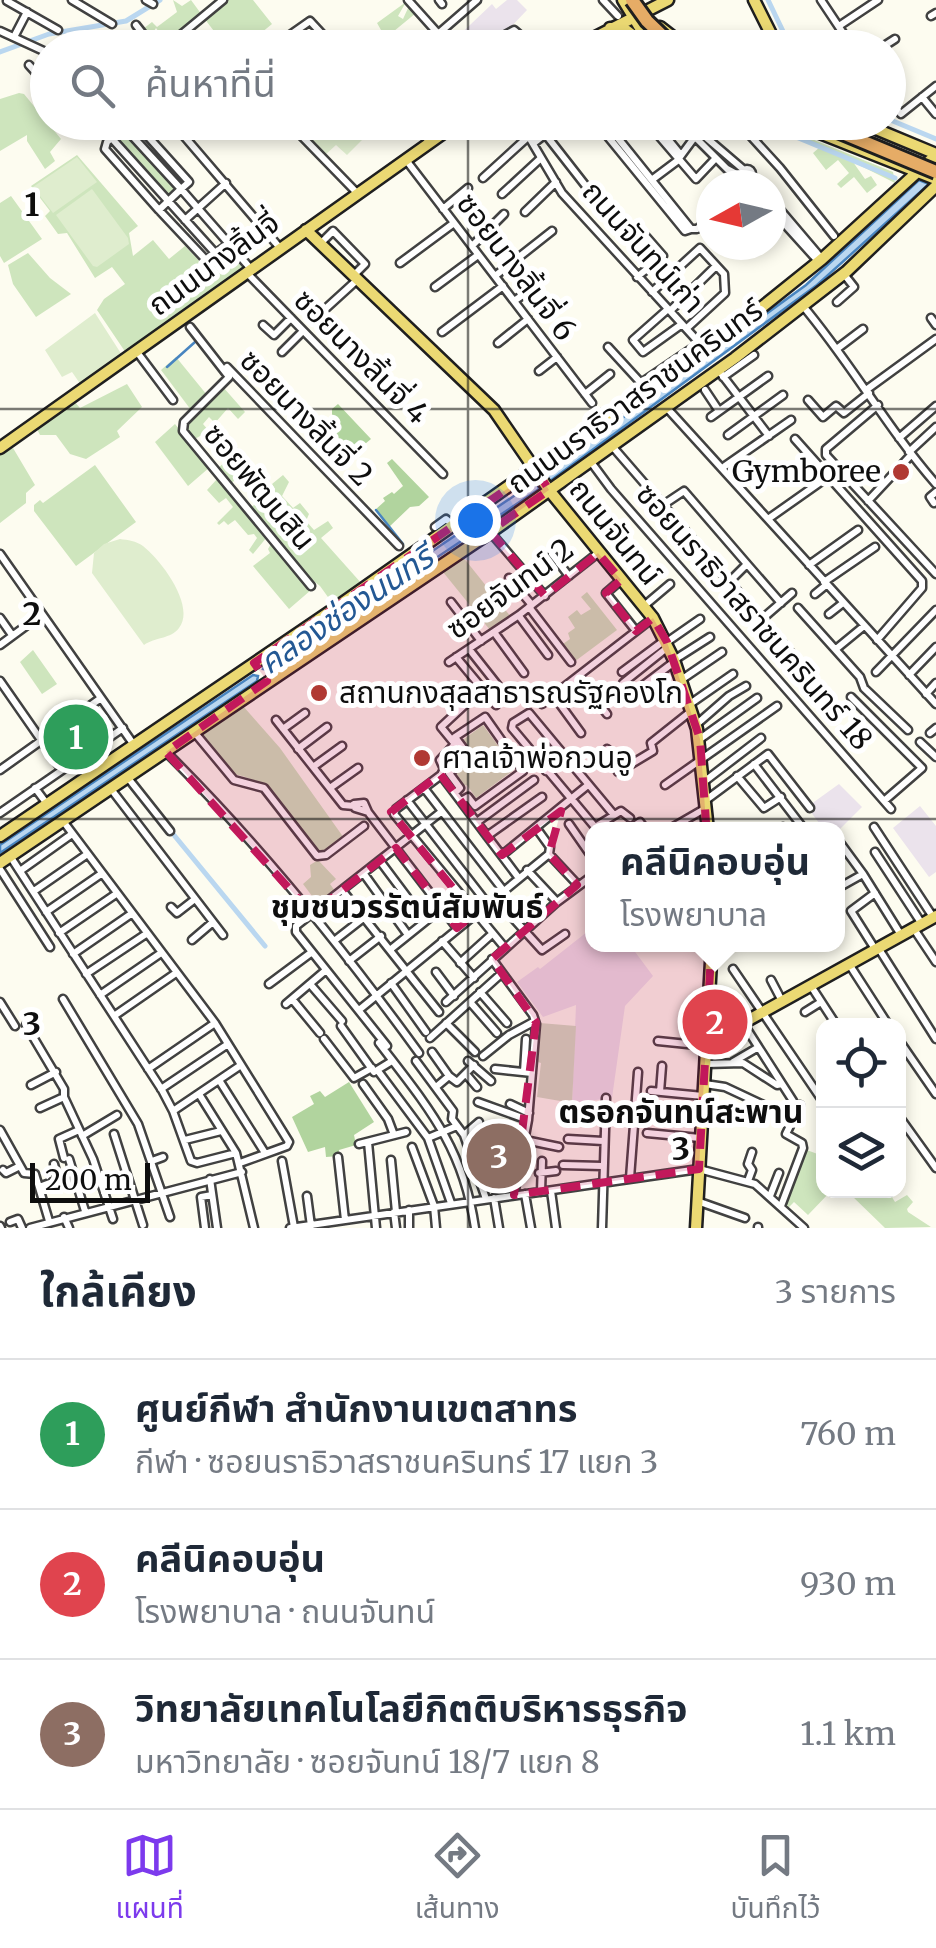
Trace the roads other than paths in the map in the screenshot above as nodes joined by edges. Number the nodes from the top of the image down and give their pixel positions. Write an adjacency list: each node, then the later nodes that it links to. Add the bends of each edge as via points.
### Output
1 (7, 0): 13 (street)
2 (72, 0): 17 (street)
3 (223, 0): 23 (street)
4 (408, 0): 26 (street)
5 (476, 0): 27 (street)
6 (603, 0): 15 (street)
7 (623, 0): 14 (main road); 15 (main road); 31 (highway, bridge)
8 (632, 0): 32 (highway, bridge)
9 (754, 0): 34 (main road)
10 (821, 0): 19 (street)
11 (878, 0): 19 (street)
12 (664, 2): 14 (main road); 16 (main road)
13 (27, 12): 21 (street); 37 (street)
14 (637, 15): 16 (main road); 20 (main road); 30 (main road)
15 (618, 16): 20 (main road)
16 (654, 22): 33 (main road)
17 (112, 24)
18 (136, 24): 22 (street)
19 (839, 26): 35 (street)
20 (609, 28): 28 (main road); 29 (main road)
21 (58, 30)
22 (140, 30)
23 (187, 30)
24 (297, 30): 25 (street, via 310,21)
25 (319, 30)
26 (434, 30)
27 (442, 30)
28 (606, 30)
29 (626, 30)
30 (643, 30)
31 (649, 30)
32 (656, 30)
33 (664, 30)
34 (769, 30)
35 (842, 30)
36 (0, 31): 37 (street)
37 (14, 38): 38 (street)
38 (30, 44)
39 (936, 86): 40 (street)
40 (922, 97): 41 (street); 42 (street)
41 (906, 109)
42 (936, 114)
43 (109, 140): 90 (street, via 107,152)
44 (113, 140): 87 (street)
45 (146, 140): 84 (street, ซอยนางลิ้นจี่ 4, via 189,182)
46 (188, 140): 80 (street)
47 (305, 140): 85 (street)
48 (433, 140): 62 (main road, ถนนนางลิ้นจี่)
49 (531, 140): 66 (street, ถนนจันทน์เก่า); 76 (street)
50 (550, 140): 95 (street)
51 (614, 140): 63 (street)
52 (616, 140): 63 (street)
53 (665, 140): 65 (street)
54 (692, 140): 65 (street)
55 (696, 140): 67 (street)
56 (708, 140): 73 (street)
57 (754, 140): 102 (street)
58 (837, 140): 69 (main road)
59 (859, 140): 75 (highway, bridge)
60 (878, 140): 70 (highway, bridge)
61 (905, 140): 64 (main road)
62 (430, 142): 68 (main road, ถนนนางลิ้นจี่)
63 (620, 146): 78 (street)
64 (933, 151): 74 (main road, ถนนนราธิวาสราชนครินทร์)
65 (678, 157): 77 (street); 78 (street)
66 (542, 158): 79 (street, ถนนจันทน์เก่า); 86 (street)
67 (715, 158): 71 (street); 72 (street)
68 (405, 159): 85 (main road, ถนนนางลิ้นจี่); 89 (street, ซอยนางลิ้นจี่ 6)
69 (896, 164): 74 (main road); 81 (main road)
70 (936, 164)
71 (704, 170)
72 (735, 170)
73 (740, 170)
74 (916, 172): 81 (main road, ถนนนราธิวาสราชนครินทร์); 82 (main road)
75 (936, 172)
76 (484, 178)
77 (696, 179)
78 (650, 181): 98 (street)
79 (556, 182): 91 (street); 115 (street, ถนนจันทน์เก่า)
80 (226, 184): 88 (street); 106 (street)
81 (900, 187): 109 (main road, ถนนนราธิวาสราชนครินทร์)
82 (934, 187): 113 (main road, ถนนนราธิวาสราชนครินทร์)
83 (468, 188): 89 (street)
84 (180, 189): 87 (street); 88 (street, ซอยนางลิ้นจี่ 4)
85 (357, 194): 99 (main road, ถนนนางลิ้นจี่)
86 (502, 194)
87 (168, 201): 90 (street); 94 (street)
88 (198, 208): 94 (street); 103 (street, ซอยนางลิ้นจี่ 4)
89 (443, 208): 96 (street, ซอยนางลิ้นจี่ 6)
90 (158, 210): 107 (street, via 202,258)
91 (524, 212)
92 (504, 214): 105 (street)
93 (786, 218): 109 (street)
94 (185, 220): 107 (street)
95 (614, 222)
96 (454, 223): 105 (street, ซอยนางลิ้นจี่ 6); 110 (street)
97 (786, 225): 109 (street)
98 (696, 229)
99 (306, 230): 104 (main road, ถนนจันทน์); 106 (main road, ถนนนางลิ้นจี่)
100 (552, 231): 114 (street)
101 (642, 232): 115 (street, via 663,256)
102 (834, 236)
103 (230, 244): 107 (street); 112 (street, ซอยนางลิ้นจี่ 4)
104 (320, 244): 116 (main road, ถนนจันทน์); 116 (street, via 333,231 365,264)
105 (472, 246): 108 (street, ซอยนางลิ้นจี่ 6)
106 (280, 248): 112 (main road, ถนนนางลิ้นจี่)
107 (216, 254)
108 (478, 255): 114 (street, ซอยนางลิ้นจี่ 6); 119 (street)
109 (820, 260): 136 (main road, ถนนนราธิวาสราชนครินทร์)
110 (400, 263)
111 (716, 266): 120 (street, via 698,248); 124 (street); 130 (street, via 726,278 725,293)
112 (248, 270): 126 (street, ซอยนางลิ้นจี่ 4); 128 (main road, ถนนนางลิ้นจี่)
113 (844, 274): 122 (street, via 854,287); 123 (main road, ถนนนราธิวาสราชนครินทร์)
114 (494, 276): 117 (street, ซอยนางลิ้นจี่ 6)
115 (637, 277): 120 (street, ถนนจันทน์เก่า)
116 (355, 278): 125 (street); 173 (main road, ถนนจันทน์, via 494,410)
117 (503, 286): 121 (street, ซอยนางลิ้นจี่ 6); 133 (street)
118 (536, 286): 121 (street)
119 (435, 287)
120 (652, 292): 124 (street, ถนนจันทน์เก่า)
121 (514, 302): 127 (street, ซอยนางลิ้นจี่ 6)
122 (837, 302)
123 (804, 306): 138 (street); 144 (main road, ถนนนราธิวาสราชนครินทร์)
124 (669, 310): 130 (street, ถนนจันทน์เก่า); 130 (street, via 633,340 639,348 645,353)
125 (323, 312)
126 (291, 318): 129 (street, via 274,335); 132 (street, ซอยนางลิ้นจี่ 4)
127 (528, 319): 135 (street); 142 (street, ซอยนางลิ้นจี่ 6)
128 (185, 322): 139 (main road, ถนนนางลิ้นจี่); 187 (street, ซอยนางลิ้นจี่ 2); 201 (street, ซอยพัฒนสิน, via 228,377 183,431)
129 (263, 325)
130 (684, 326): 136 (street, ถนนจันทน์เก่า)
131 (863, 328): 138 (street)
132 (303, 330): 140 (street); 174 (street, ซอยนางลิ้นจี่ 4)
133 (442, 332)
134 (936, 340): 149 (street)
135 (498, 343)
136 (702, 346): 147 (main road, ถนนนราธิวาสราชนครินทร์)
137 (608, 347): 147 (street)
138 (838, 348): 149 (street)
139 (136, 351): 153 (street); 169 (main road, ถนนนางลิ้นจี่)
140 (282, 352)
141 (754, 355): 144 (street)
142 (557, 357): 143 (street); 150 (street, ซอยนางลิ้นจี่ 6)
143 (538, 371)
144 (720, 373): 152 (street); 158 (main road, ถนนนราธิวาสราชนครินทร์)
145 (610, 374): 150 (street)
146 (768, 376): 152 (street)
147 (643, 386): 173 (main road, ถนนนราธิวาสราชนครินทร์)
148 (705, 390): 159 (street)
149 (868, 392): 154 (street, via 844,413 836,406 823,417); 156 (street)
150 (585, 394): 155 (street, ซอยนางลิ้นจี่ 6)
151 (784, 395): 161 (street)
152 (739, 396): 159 (street); 161 (street)
153 (173, 400)
154 (808, 400)
155 (592, 403)
156 (878, 405): 166 (street); 179 (street, via 825,451)
157 (936, 406): 166 (street)
158 (666, 407): 168 (main road, ถนนนราธิวาสราชนครินทร์); 182 (street)
159 (719, 411): 160 (street)
160 (711, 416)
161 (754, 416): 164 (street); 165 (street)
162 (791, 420): 165 (street)
163 (936, 426): 170 (street)
164 (728, 435)
165 (769, 436): 172 (street)
166 (899, 438): 170 (street)
167 (795, 439): 175 (street)
168 (612, 446): 171 (main road, ถนนนราธิวาสราชนครินทร์); 181 (street)
169 (0, 448)
170 (910, 454): 176 (street); 179 (street)
171 (591, 462): 177 (main road, ถนนนราธิวาสราชนครินทร์); 308 (street, ซอยนราธิวาสราชนครินทร์ 18)
172 (725, 466)
173 (537, 472): 177 (main road, ถนนจันทน์); 183 (main road, ถนนนราธิวาสราชนครินทร์)
174 (444, 474)
175 (829, 476): 182 (street); 224 (street, via 923,584)
176 (936, 484)
177 (548, 488): 186 (main road, ถนนนราธิวาสราชนครินทร์); 189 (main road, ถนนจันทน์)
178 (936, 492): 180 (street)
179 (868, 500): 194 (street)
180 (934, 502)
181 (663, 505): 192 (street, via 684,491); 198 (street)
182 (768, 519): 193 (street)
183 (454, 526): 184 (street, via 446,519); 237 (main road, ถนนนราธิวาสราชนครินทร์)
184 (435, 527)
185 (858, 530): 193 (street)
186 (490, 532): 204 (street); 237 (main road, ถนนนราธิวาสราชนครินทร์)
187 (399, 546)
188 (875, 547): 200 (street)
189 (598, 552): 195 (street, ซอยจันทน์ 2); 197 (main road, ถนนจันทน์)
190 (0, 554): 212 (street)
191 (552, 554): 195 (street)
192 (747, 564): 198 (street); 206 (street)
193 (808, 565): 200 (street)
194 (936, 574)
195 (569, 576): 204 (street, ซอยจันทน์ 2)
196 (509, 578): 208 (street)
197 (621, 580): 209 (main road, ถนนจันทน์); 220 (street, via 606,593)
198 (729, 582): 218 (street)
199 (670, 584): 209 (street)
200 (825, 584): 203 (street); 207 (street)
201 (311, 586)
202 (792, 593): 206 (street)
203 (815, 594)
204 (545, 596): 208 (street, ซอยจันทน์ 2)
205 (451, 602): 225 (street)
206 (781, 602): 218 (street)
207 (843, 603): 213 (street); 219 (street)
208 (530, 606): 214 (street, ซอยจันทน์ 2); 235 (street)
209 (643, 606): 216 (main road, ถนนจันทน์)
210 (798, 608): 230 (street)
211 (936, 610): 233 (street)
212 (42, 614): 222 (street); 253 (street)
213 (830, 614)
214 (519, 615): 221 (street, ซอยจันทน์ 2); 232 (street)
215 (0, 618): 222 (street)
216 (652, 618): 220 (street); 226 (main road, ถนนจันทน์)
217 (700, 619): 226 (street)
218 (762, 620): 236 (street)
219 (864, 626): 224 (street); 230 (street)
220 (636, 631): 243 (street)
221 (494, 632): 225 (street, ซอยจันทน์ 2); 240 (street)
222 (12, 635): 227 (street)
223 (710, 636): 234 (street)
224 (877, 640): 233 (street)
225 (480, 641): 229 (street, ซอยจันทน์ 2)
226 (667, 642): 234 (main road, ถนนจันทน์); 238 (street); 246 (street)
227 (0, 644)
228 (936, 647): 242 (street)
229 (469, 649): 249 (street); 259 (street, ซอยจันทน์ 2, via 452,660)
230 (836, 649): 269 (street)
231 (722, 652): 244 (street)
232 (548, 655)
233 (893, 656): 239 (street); 242 (street)
234 (675, 661): 244 (main road, ถนนจันทน์); 256 (street)
235 (572, 662)
236 (804, 668)
237 (260, 672): 270 (main road, ถนนนราธิวาสราชนครินทร์); 276 (main road, ถนนนราธิวาสราชนครินทร์)
238 (622, 672)
239 (876, 672)
240 (524, 673)
241 (733, 674): 261 (street)
242 (909, 675): 250 (street)
243 (579, 676): 251 (street); 263 (street)
244 (681, 680): 261 (main road, ถนนจันทน์)
245 (0, 681): 273 (street)
246 (623, 682)
247 (936, 683): 250 (street)
248 (746, 686): 265 (street)
249 (498, 687)
250 (926, 694): 258 (street)
251 (554, 696): 257 (street); 271 (street)
252 (851, 696): 308 (street, ซอยนราธิวาสราชนครินทร์ 18, via 922,768)
253 (101, 698): 267 (street); 273 (street)
254 (757, 698): 274 (street)
255 (470, 700): 290 (street, via 441,727 456,744 440,760)
256 (624, 700)
257 (542, 704)
258 (936, 704)
259 (496, 706)
260 (777, 706): 283 (street)
261 (691, 708): 265 (main road, ถนนจันทน์); 279 (street, via 652,743 652,751 620,770)
262 (305, 713): 268 (street)
263 (607, 714)
264 (276, 720): 268 (street)
265 (696, 724): 274 (main road, ถนนจันทน์)
266 (327, 727): 278 (street)
267 (122, 728): 276 (street); 288 (street)
268 (283, 729): 278 (street)
269 (908, 730)
270 (194, 732): 280 (main road, ถนนนราธิวาสราชนครินทร์); 327 (street, via 234,780 264,788 317,856)
271 (581, 733)
272 (761, 738): 294 (street)
273 (41, 740): 287 (street); 288 (street)
274 (700, 740): 283 (main road, ถนนจันทน์)
275 (920, 742): 282 (street)
276 (134, 745): 309 (main road, ถนนนราธิวาสราชนครินทร์)
277 (342, 746): 285 (street)
278 (298, 749): 285 (street)
279 (607, 749)
280 (166, 752): 292 (main road, ถนนนราธิวาสราชนครินทร์); 365 (street)
281 (564, 756): 289 (street); 289 (street, via 529,713 512,722); 295 (street)
282 (936, 757)
283 (703, 761): 294 (main road, ถนนจันทน์); 296 (street)
284 (754, 764): 291 (street); 304 (street); 312 (street, via 770,755)
285 (312, 767): 298 (street)
286 (358, 768): 298 (street)
287 (0, 770)
288 (62, 770): 297 (street)
289 (546, 771): 306 (street)
290 (441, 775): 299 (street); 301 (street)
291 (738, 776): 304 (street, via 764,808); 311 (street)
292 (128, 778): 300 (main road, ถนนนราธิวาสราชนครินทร์); 330 (street)
293 (534, 780): 319 (street)
294 (704, 781): 311 (main road, ถนนจันทน์)
295 (588, 785): 306 (street); 316 (street)
296 (665, 786)
297 (35, 788): 309 (street); 315 (street)
298 (330, 788): 310 (street, via 344,805)
299 (424, 788): 307 (street); 314 (street)
300 (111, 789): 318 (main road, ถนนนราธิวาสราชนครินทร์); 358 (street)
301 (458, 790): 305 (street); 305 (street, via 450,773 469,756 456,737 484,717 523,771 475,806)
302 (368, 792): 310 (street)
303 (542, 797): 334 (street)
304 (780, 797): 324 (street)
305 (465, 799): 319 (street)
306 (570, 799): 320 (street); 329 (street)
307 (408, 800): 325 (street); 332 (street, via 394,814)
308 (884, 801): 313 (street, ซอยนราธิวาสราชนครินทร์ 18)
309 (46, 804): 333 (main road, ถนนนราธิวาสราชนครินทร์)
310 (356, 804): 336 (street)
311 (706, 804): 322 (street); 323 (main road, ถนนจันทน์)
312 (810, 808)
313 (891, 809)
314 (441, 812): 325 (street); 354 (street)
315 (0, 813)
316 (614, 815): 317 (street, via 622,811); 321 (street)
317 (630, 818)
318 (62, 821): 331 (street); 343 (main road, ถนนนราธิวาสราชนครินทร์)
319 (477, 822): 334 (street)
320 (591, 822)
321 (604, 822)
322 (680, 822)
323 (707, 822)
324 (798, 822)
325 (426, 824): 332 (street); 359 (street)
326 (569, 824): 335 (street)
327 (364, 826)
328 (874, 827): 369 (street)
329 (537, 829): 340 (street); 341 (street)
330 (170, 831)
331 (72, 834): 339 (street); 344 (street)
332 (412, 835): 336 (street); 366 (street)
333 (0, 836)
334 (488, 836): 341 (street)
335 (585, 847)
336 (396, 848): 342 (street); 362 (street)
337 (845, 850): 348 (street)
338 (875, 852): 369 (street)
339 (86, 854): 346 (street); 355 (street)
340 (549, 854): 345 (street); 352 (street)
341 (502, 855): 349 (street)
342 (380, 861): 347 (street); 368 (street)
343 (3, 862): 344 (street); 384 (street)
344 (20, 870): 355 (street)
345 (528, 870): 349 (street); 360 (street)
346 (101, 874): 357 (street); 363 (street)
347 (364, 874): 353 (street); 378 (street)
348 (863, 874): 351 (street); 356 (street)
349 (518, 877): 354 (street)
350 (585, 880): 352 (street)
351 (845, 884)
352 (578, 885): 360 (street)
353 (342, 890): 365 (street); 367 (street)
354 (502, 890): 359 (street)
355 (34, 892): 363 (street)
356 (875, 892): 379 (street); 386 (street, via 851,911)
357 (116, 894): 364 (street); 373 (street)
358 (195, 899): 361 (street, via 177,913); 370 (street)
359 (490, 900): 366 (street); 372 (street)
360 (557, 902): 372 (street)
361 (171, 907)
362 (442, 908): 368 (street); 371 (street)
363 (46, 912): 373 (street)
364 (131, 914): 374 (street); 391 (street)
365 (312, 914): 383 (street); 388 (street, via 296,929)
366 (474, 914): 371 (street); 375 (street)
367 (366, 916): 380 (street); 383 (street)
368 (425, 921): 378 (street)
369 (926, 921): 379 (main road); 394 (street)
370 (213, 922): 377 (street); 381 (street)
371 (457, 928): 382 (street)
372 (525, 930): 376 (street, via 543,950); 385 (street)
373 (59, 933): 391 (street)
374 (146, 934): 390 (street); 403 (street)
375 (492, 934): 385 (street); 395 (street)
376 (565, 934)
377 (223, 935)
378 (408, 935): 387 (street)
379 (901, 935): 386 (main road)
380 (381, 936): 387 (street); 393 (street)
381 (192, 940)
382 (442, 941): 395 (street); 397 (street)
383 (334, 942): 393 (street)
384 (50, 947)
385 (505, 948): 392 (street)
386 (877, 948): 396 (main road); 439 (street)
387 (391, 949): 397 (street)
388 (312, 952): 399 (street); 407 (street)
389 (712, 952): 427 (main road)
390 (161, 953): 401 (street); 412 (street)
391 (73, 954): 403 (street)
392 (492, 959): 402 (street); 404 (street)
393 (349, 961): 411 (street)
394 (936, 962)
395 (460, 963): 404 (street)
396 (849, 964): 409 (main road); 426 (street)
397 (407, 969): 406 (street); 421 (street)
398 (734, 969): 423 (street)
399 (326, 970): 408 (street); 420 (street)
400 (436, 972): 413 (street)
401 (176, 973): 424 (street); 429 (street)
402 (502, 973): 410 (street); 428 (street)
403 (86, 974): 412 (street)
404 (474, 978): 413 (street)
405 (771, 980): 418 (street)
406 (391, 983): 411 (street); 430 (street, via 428,1035)
407 (269, 984)
408 (310, 984): 454 (street); 454 (street, via 289,1001 354,1078)
409 (811, 986): 418 (main road); 419 (street)
410 (480, 992): 417 (street); 431 (street)
411 (376, 995): 420 (street); 466 (street)
412 (100, 996): 424 (street)
413 (454, 996): 416 (street)
414 (63, 999): 489 (street)
415 (0, 1002): 434 (street)
416 (446, 1002)
417 (470, 1002): 430 (street); 435 (street)
418 (783, 1002): 423 (main road)
419 (821, 1002): 422 (street); 425 (street)
420 (359, 1010): 443 (street)
421 (439, 1012)
422 (805, 1012)
423 (762, 1013): 432 (main road); 469 (street)
424 (114, 1016): 452 (street)
425 (832, 1018)
426 (884, 1018)
427 (708, 1020): 436 (main road); 442 (main road)
428 (535, 1021): 430 (street, via 479,1054); 456 (street)
429 (214, 1023): 441 (street); 452 (street)
430 (446, 1023)
431 (507, 1024)
432 (743, 1024): 436 (main road); 444 (street)
433 (26, 1025): 455 (street)
434 (15, 1026)
435 (497, 1033)
436 (723, 1034): 442 (main road)
437 (375, 1038): 447 (street)
438 (526, 1039): 456 (street)
439 (936, 1039)
440 (658, 1041): 442 (street)
441 (228, 1044): 450 (street); 467 (street)
442 (707, 1044): 448 (main road)
443 (387, 1046)
444 (758, 1048): 449 (street); 463 (street)
445 (906, 1051): 471 (street)
446 (432, 1052): 459 (street)
447 (392, 1060): 454 (street); 492 (street)
448 (706, 1064): 449 (street); 468 (main road)
449 (731, 1064): 463 (street, via 743,1063)
450 (242, 1065): 460 (street); 512 (street, via 289,1142)
451 (662, 1066): 468 (street, via 655,1092)
452 (148, 1068): 467 (street)
453 (495, 1069): 456 (street)
454 (375, 1070): 500 (street)
455 (56, 1072): 464 (street); 472 (street)
456 (528, 1072): 483 (street)
457 (638, 1072): 528 (street)
458 (466, 1074): 459 (street, via 456,1082); 461 (street, via 471,1063); 465 (street)
459 (449, 1076): 466 (street)
460 (219, 1080): 470 (street); 512 (street)
461 (491, 1082)
462 (363, 1084): 499 (street)
463 (782, 1084): 548 (street, via 797,1103 786,1135 804,1146)
464 (31, 1085)
465 (478, 1086)
466 (436, 1088): 488 (street)
467 (161, 1089): 478 (street)
468 (704, 1090): 480 (main road); 482 (street, via 725,1087)
469 (816, 1092)
470 (198, 1094): 478 (street); 491 (street)
471 (936, 1094)
472 (64, 1098): 476 (street); 494 (street)
473 (606, 1098): 484 (street)
474 (478, 1102): 483 (street)
475 (510, 1104): 483 (street)
476 (40, 1108)
477 (650, 1110): 480 (street)
478 (174, 1111): 504 (street)
479 (572, 1114): 484 (street)
480 (702, 1114): 501 (main road)
481 (117, 1115): 494 (street)
482 (785, 1116)
483 (529, 1117): 502 (street)
484 (604, 1117): 505 (street)
485 (479, 1122): 497 (street)
486 (149, 1125): 489 (street)
487 (906, 1125): 523 (street)
488 (458, 1126): 492 (street); 497 (street)
489 (140, 1128): 516 (street)
490 (0, 1130): 520 (street)
491 (221, 1130): 504 (street); 511 (street)
492 (445, 1131): 500 (street); 543 (street)
493 (406, 1132): 499 (street)
494 (80, 1133): 546 (street); 550 (street, via 59,1139)
495 (647, 1133): 501 (street)
496 (114, 1134): 541 (street)
497 (464, 1134): 542 (street)
498 (506, 1134): 502 (street)
499 (394, 1135): 506 (street)
500 (428, 1138): 545 (street)
501 (701, 1138): 524 (main road)
502 (525, 1139): 508 (street); 538 (street)
503 (568, 1139): 505 (street)
504 (185, 1140): 511 (street, via 193,1163)
505 (604, 1141): 521 (street)
506 (368, 1142): 507 (street); 552 (street)
507 (358, 1144)
508 (559, 1147)
509 (412, 1148): 547 (street)
510 (752, 1152): 530 (street)
511 (236, 1153): 522 (street)
512 (265, 1153): 522 (street)
513 (163, 1157): 516 (street)
514 (338, 1157): 557 (street)
515 (392, 1160): 551 (street)
516 (152, 1161): 534 (street)
517 (282, 1161): 569 (street)
518 (542, 1161): 527 (street)
519 (54, 1164): 532 (street, via 59,1183)
520 (20, 1166): 525 (street); 532 (street, via 25,1174 34,1172)
521 (602, 1166): 527 (street); 531 (street)
522 (241, 1167): 529 (street); 568 (street)
523 (936, 1168)
524 (699, 1169): 528 (street); 530 (street); 544 (main road)
525 (3, 1170)
526 (780, 1172): 540 (street)
527 (539, 1173): 535 (street)
528 (630, 1178): 531 (street)
529 (210, 1179): 534 (street); 537 (street)
530 (748, 1181): 540 (street)
531 (602, 1182): 533 (street); 578 (street)
532 (38, 1187): 558 (street)
533 (550, 1191): 535 (street); 577 (street)
534 (162, 1192): 541 (street); 554 (street)
535 (541, 1192): 536 (street)
536 (526, 1194): 538 (street); 576 (street)
537 (212, 1195): 566 (street, via 201,1197); 567 (street)
538 (514, 1195): 542 (street)
539 (307, 1196): 561 (street)
540 (770, 1196): 548 (street)
541 (136, 1198): 546 (street); 560 (street)
542 (490, 1198): 543 (street); 575 (street)
543 (471, 1200): 545 (street); 574 (street)
544 (697, 1201): 555 (street); 579 (main road)
545 (451, 1204): 547 (street)
546 (108, 1206): 550 (street); 556 (street)
547 (434, 1206): 549 (street); 573 (street)
548 (780, 1206): 580 (street)
549 (409, 1210): 551 (street); 572 (street)
550 (84, 1212): 553 (street)
551 (395, 1212): 552 (street); 571 (street)
552 (374, 1216): 557 (street); 570 (street)
553 (64, 1217): 558 (street); 565 (street)
554 (170, 1217)
555 (745, 1218)
556 (112, 1219)
557 (345, 1220): 562 (street)
558 (49, 1221): 564 (street)
559 (10, 1222): 563 (street, via 18,1219)
560 (144, 1225)
561 (314, 1226): 562 (street); 569 (street)
562 (328, 1226)
563 (22, 1228)
564 (30, 1228)
565 (69, 1228)
566 (206, 1228)
567 (217, 1228)
568 (254, 1228)
569 (294, 1228)
570 (376, 1228)
571 (396, 1228)
572 (409, 1228)
573 (436, 1228)
574 (475, 1228)
575 (499, 1228)
576 (530, 1228)
577 (556, 1228)
578 (602, 1228)
579 (696, 1228)
580 (804, 1228)

